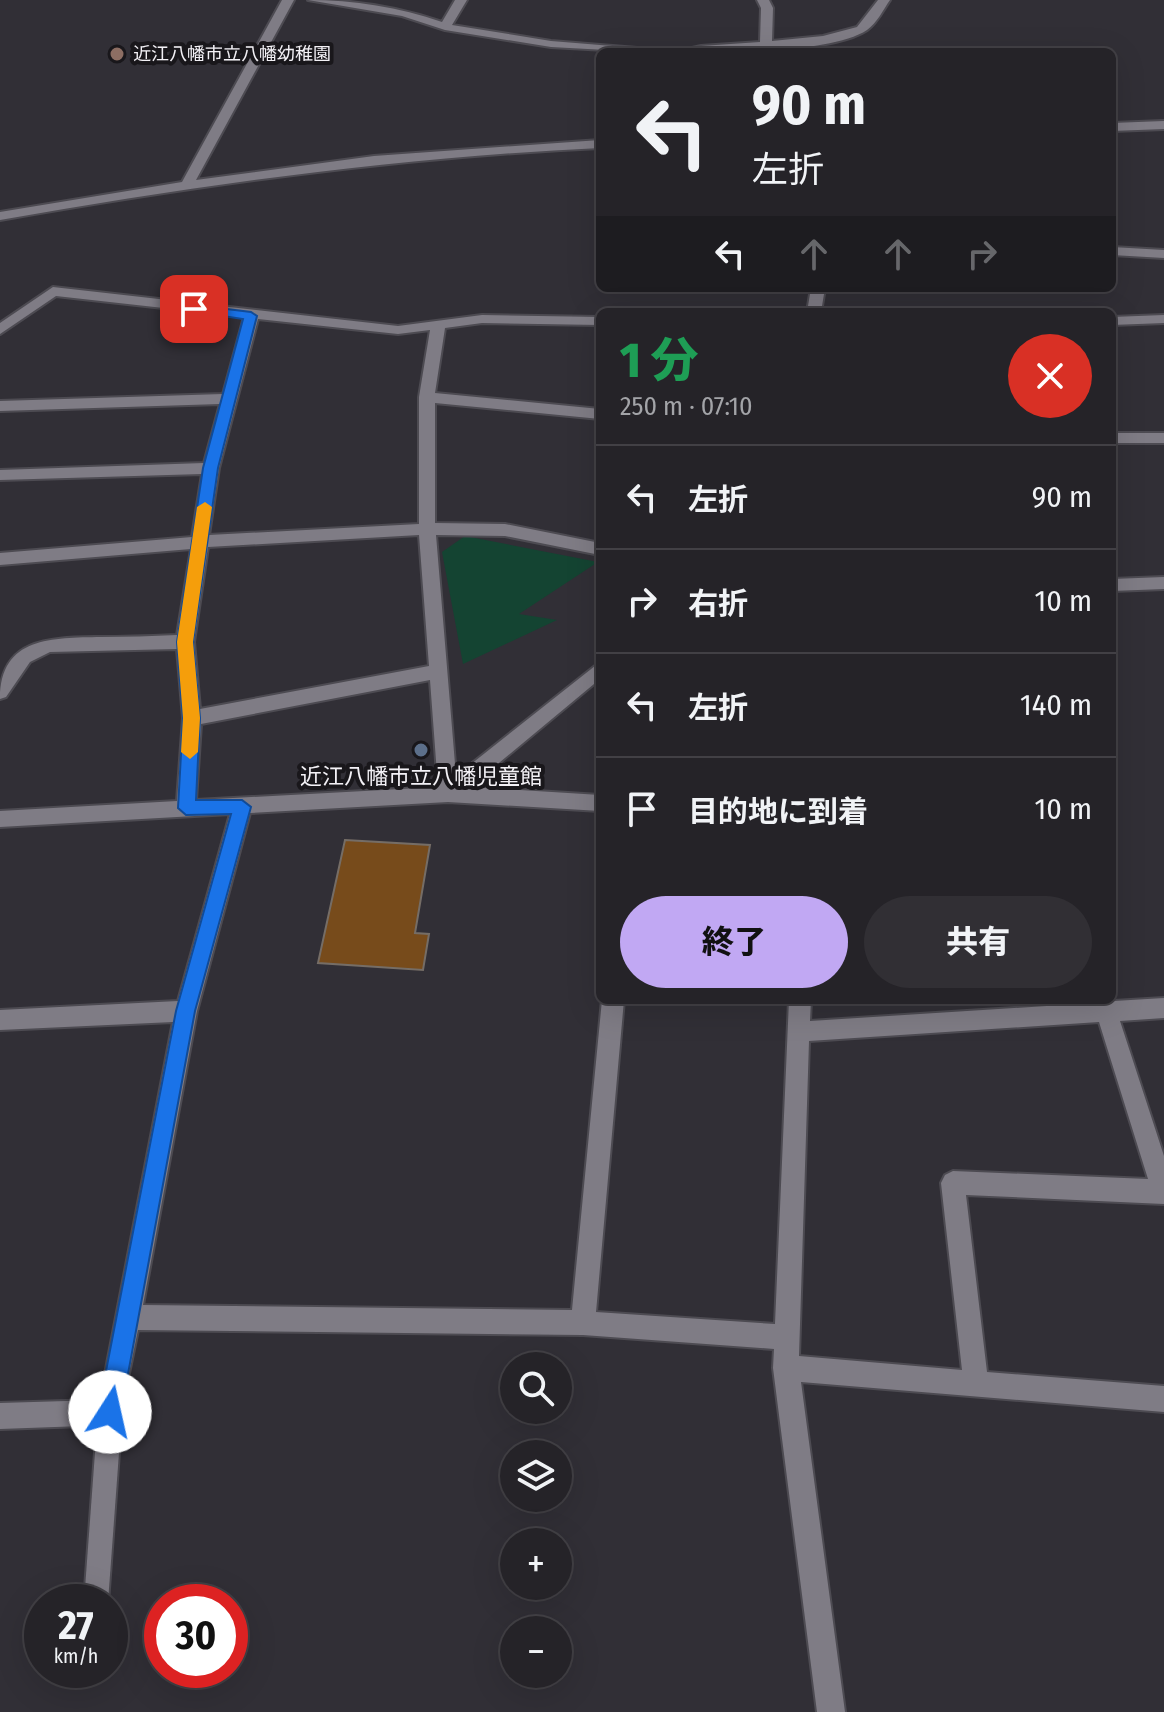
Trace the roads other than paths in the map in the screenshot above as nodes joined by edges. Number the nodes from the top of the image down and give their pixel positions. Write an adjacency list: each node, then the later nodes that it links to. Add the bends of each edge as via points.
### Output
1 (288, 0): 13 (street)
2 (314, 0): 6 (street, via 404,13)
3 (461, 0): 6 (street)
4 (763, 0): 7 (street)
5 (884, 0): 7 (street, via 864,28 828,39)
6 (445, 27): 8 (street)
7 (766, 43): 9 (street)
8 (596, 48)
9 (719, 48)
10 (1164, 125): 11 (street)
11 (1116, 127)
12 (596, 144): 13 (street, via 442,153)
13 (188, 182): 14 (street)
14 (0, 216)
15 (1116, 251): 16 (street)
16 (1164, 254)
17 (251, 316): 21 (street, via 398,330); 22 (street, via 53,291); 24 (street)
18 (1164, 319): 20 (street)
19 (596, 321): 21 (street, via 482,319)
20 (1116, 321)
21 (438, 325): 23 (street)
22 (0, 330)
23 (427, 397): 26 (street); 31 (street)
24 (228, 399): 25 (street); 29 (street)
25 (0, 406)
26 (596, 414)
27 (1116, 438): 28 (street)
28 (1164, 438)
29 (211, 468): 30 (street); 32 (street)
30 (0, 475)
31 (427, 529): 32 (street); 33 (street, via 505,530); 38 (street)
32 (199, 542): 34 (street); 37 (street)
33 (596, 548)
34 (0, 559)
35 (1164, 583): 36 (street)
36 (1116, 585)
37 (185, 642): 40 (street, via 48,645 24,657); 41 (street)
38 (438, 671): 41 (street); 42 (street)
39 (596, 672): 42 (street)
40 (0, 692)
41 (192, 718): 45 (street)
42 (448, 794): 43 (street); 44 (street)
43 (596, 803)
44 (242, 807): 45 (street); 51 (street)
45 (186, 808): 46 (street)
46 (0, 819)
47 (613, 1004): 56 (street)
48 (800, 1004): 53 (street)
49 (1105, 1006): 50 (street); 53 (street); 54 (street)
50 (1164, 1008)
51 (186, 1011): 52 (street); 55 (street)
52 (0, 1020)
53 (800, 1032): 57 (street)
54 (1164, 1191): 59 (street, via 953,1183)
55 (126, 1317): 56 (street); 61 (street)
56 (583, 1323): 57 (street)
57 (786, 1337): 58 (street)
58 (786, 1368): 59 (street); 64 (street)
59 (976, 1384): 60 (street)
60 (1164, 1399)
61 (110, 1412): 62 (street); 63 (lane)
62 (0, 1416)
63 (97, 1584)
64 (831, 1712)

